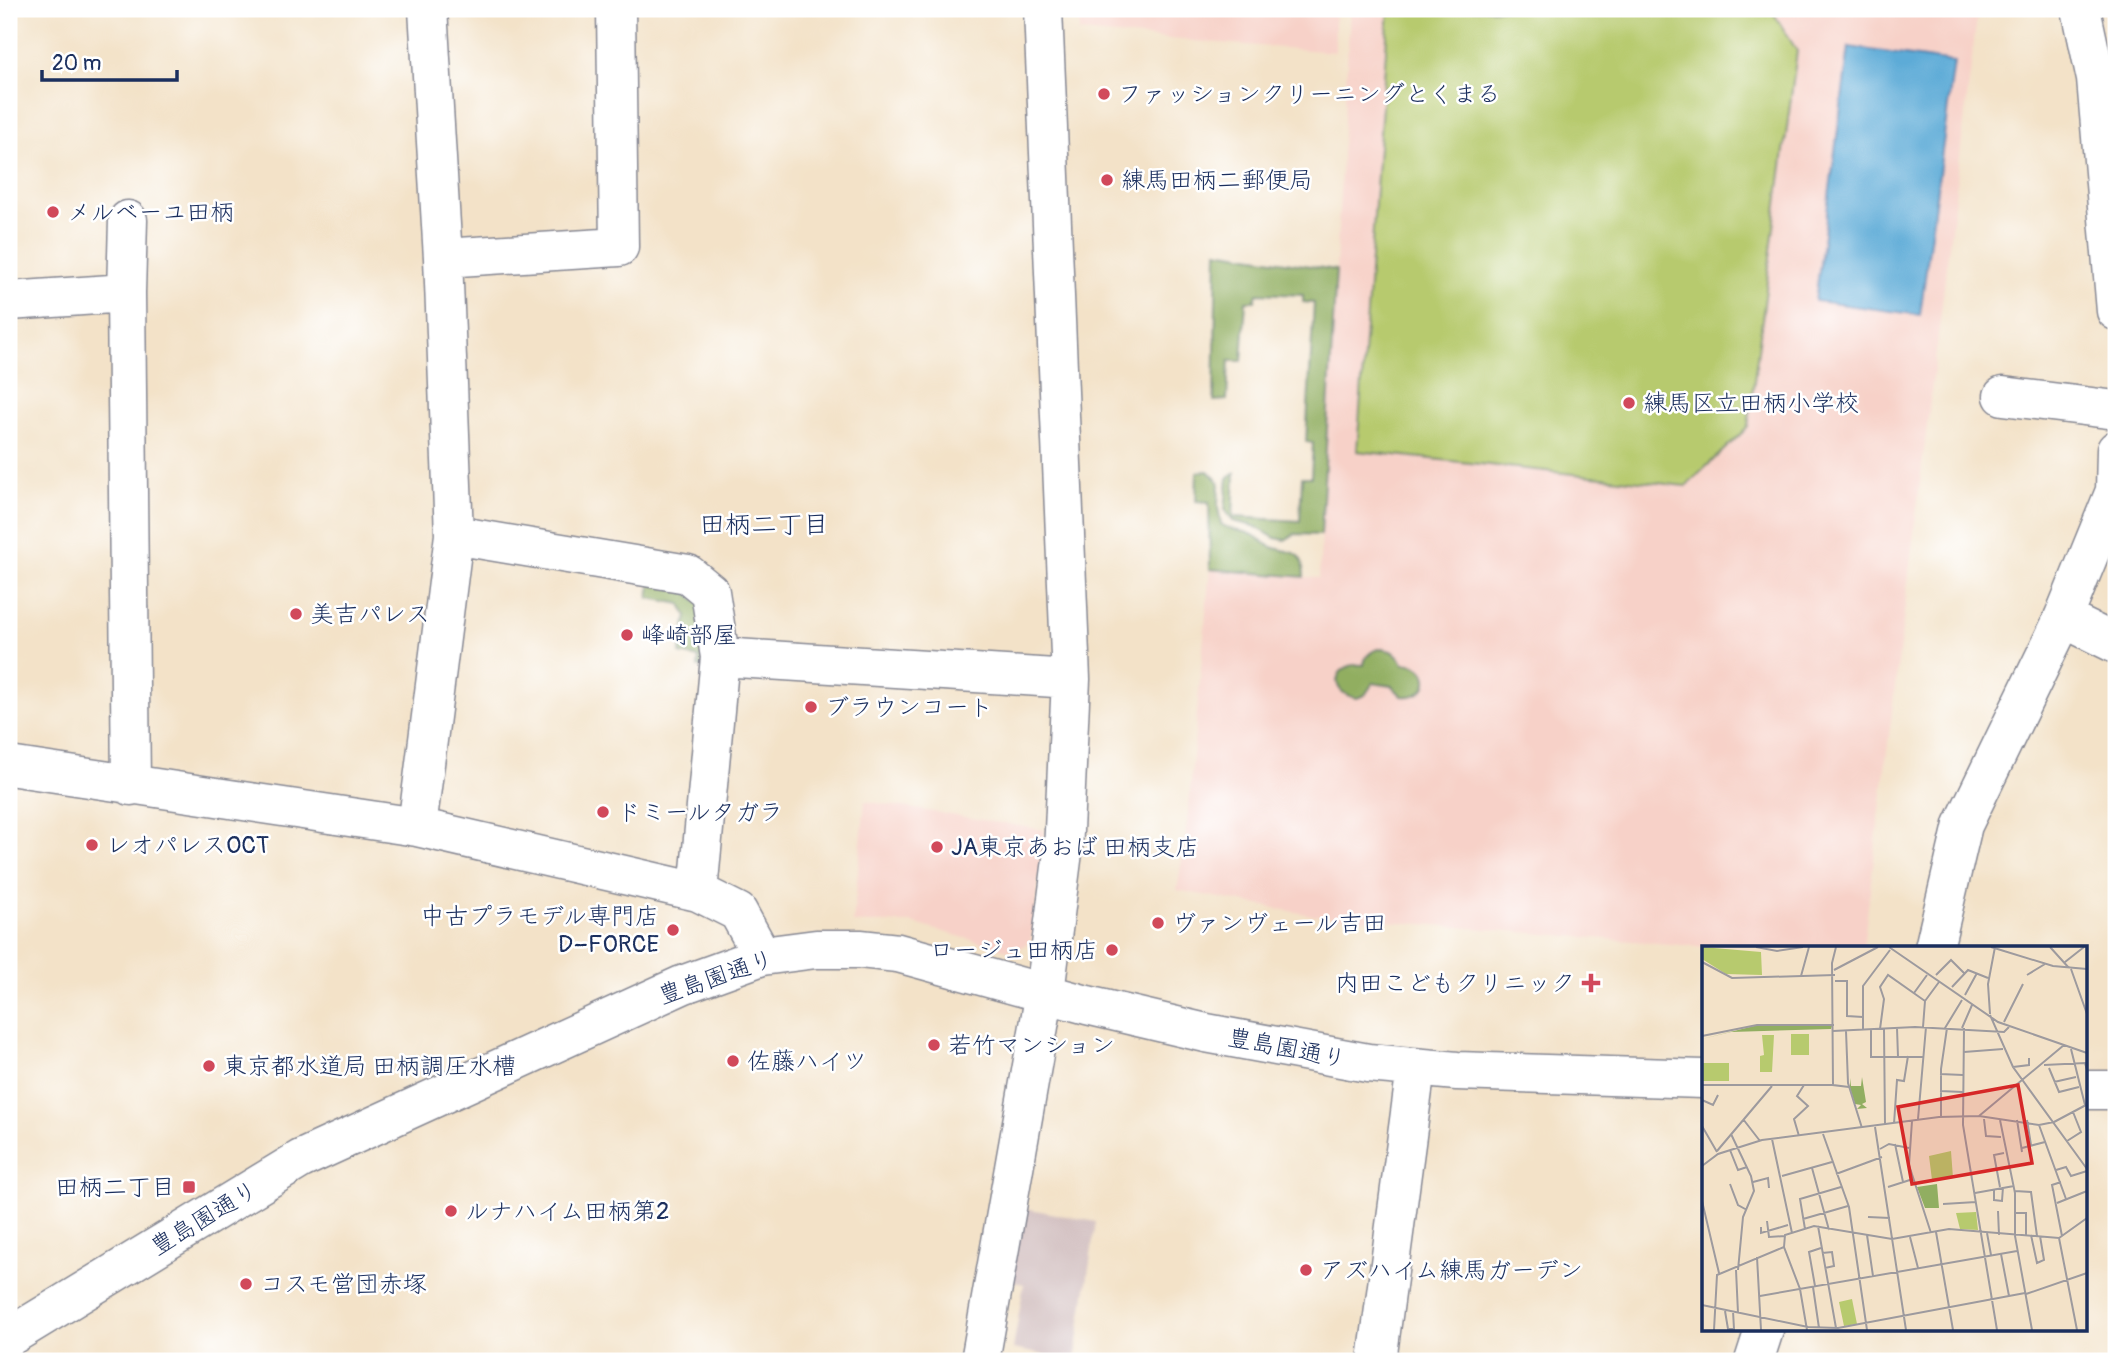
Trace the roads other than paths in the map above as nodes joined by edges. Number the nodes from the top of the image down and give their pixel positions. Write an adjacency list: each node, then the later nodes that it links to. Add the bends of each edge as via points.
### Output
1 (428, 9): 7 (street)
2 (616, 9): 7 (street, via 619,247)
3 (1043, 9): 18 (street)
4 (2081, 9): 5 (street)
5 (2106, 78): 10 (street)
6 (128, 220): 8 (street)
7 (443, 258): 14 (street)
8 (126, 293): 9 (street); 20 (street)
9 (9, 301)
10 (2116, 311)
11 (2003, 396): 12 (street)
12 (2116, 410)
13 (2116, 450): 15 (street, via 2115,491)
14 (454, 535): 17 (street, via 688,573 710,592); 21 (street)
15 (2063, 618): 16 (street); 23 (street, via 1963,825)
16 (2116, 644)
17 (720, 657): 18 (street); 22 (street)
18 (1071, 679): 25 (street, via 1063,852)
19 (9, 766): 20 (street)
20 (131, 786): 21 (street)
21 (417, 827): 22 (street)
22 (698, 892): 24 (street, via 738,912)
23 (1934, 946)
24 (762, 956): 25 (street, 豊島園通り, via 816,949 898,953); 31 (street, 豊島園通り, via 682,985 301,1159)
25 (1045, 992): 26 (street, 豊島園通り, via 1206,1033); 32 (street)
26 (1416, 1068): 27 (street, 豊島園通り); 33 (street)
27 (1702, 1079)
28 (2086, 1090): 29 (street)
29 (2116, 1090)
30 (1763, 1332): 34 (street)
31 (9, 1337)
32 (980, 1361)
33 (1377, 1361)
34 (1754, 1361)

